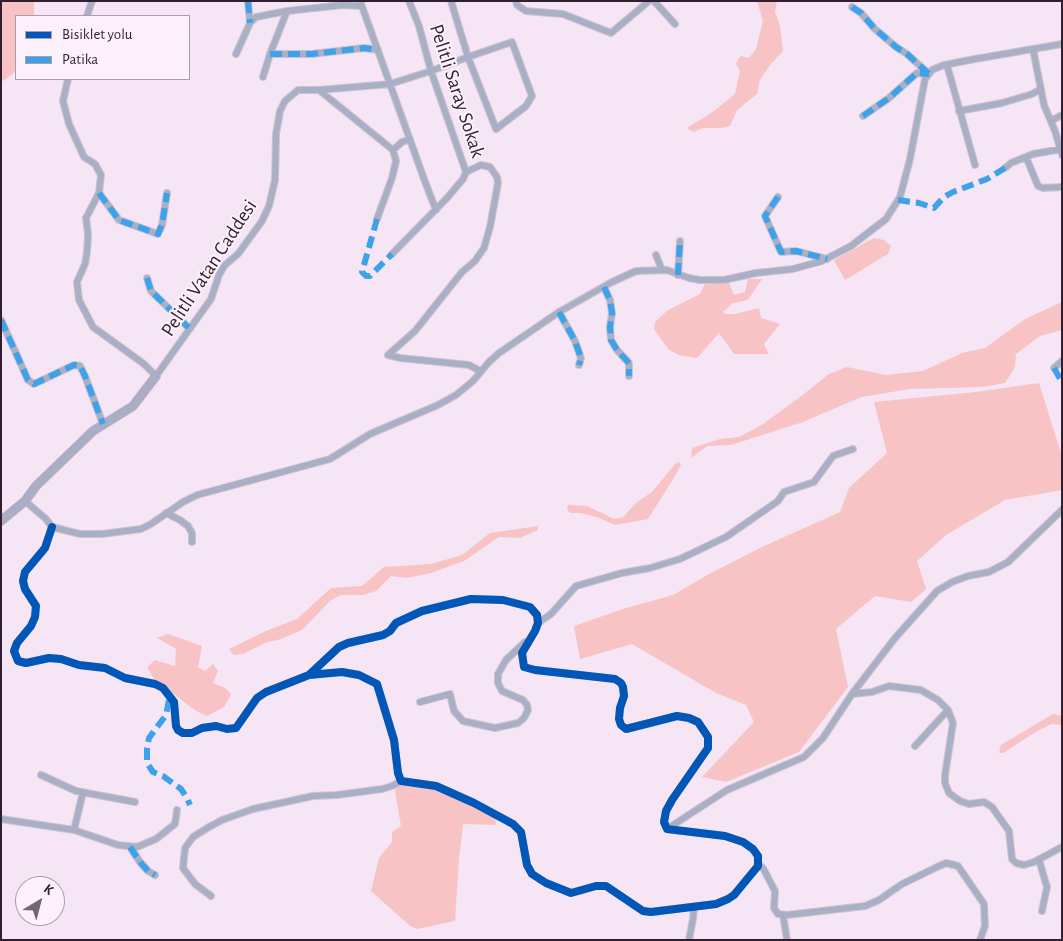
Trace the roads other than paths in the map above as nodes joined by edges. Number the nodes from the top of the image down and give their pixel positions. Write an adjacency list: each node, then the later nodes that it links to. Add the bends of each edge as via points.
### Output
1 (92, 1): 11 (street)
2 (248, 1): 12 (street)
3 (409, 1): 21 (street, Pelitli Saray Sokak)
4 (451, 1): 19 (street)
5 (516, 1): 6 (street, via 526,11 563,14 612,32)
6 (649, 1)
7 (654, 1): 13 (street)
8 (361, 4): 10 (street); 16 (street)
9 (852, 7): 22 (street)
10 (287, 11): 12 (street, via 256,17); 18 (street)
11 (87, 15)
12 (250, 23): 17 (street)
13 (675, 24)
14 (1062, 44): 15 (street)
15 (1033, 49): 20 (street); 26 (street)
16 (378, 50): 18 (street, via 364,48 312,54); 25 (street)
17 (236, 54)
18 (270, 54): 23 (street)
19 (468, 57): 19 (street, Pelitli Vatan Caddesi, via 512,42 532,96 526,106 496,129); 21 (street, Pelitli Vatan Caddesi)
20 (947, 65): 22 (street); 28 (street)
21 (431, 71): 25 (street, Pelitli Vatan Caddesi); 38 (street, Pelitli Saray Sokak)
22 (929, 74): 30 (street, via 917,73); 48 (street, via 900,197 886,219 851,246)
23 (264, 77)
24 (68, 80): 40 (street, via 63,101 69,124 84,157 95,164 101,175)
25 (390, 84): 27 (street, Pelitli Vatan Caddesi); 32 (street)
26 (1040, 89): 28 (street, via 1002,103); 31 (street)
27 (319, 90): 33 (street); 55 (street, Pelitli Vatan Caddesi, via 298,90 285,101 276,134 275,180 270,206 238,254 225,265 211,300)
28 (959, 111): 36 (street)
29 (1062, 115): 31 (street)
30 (863, 116)
31 (1051, 121): 34 (street)
32 (410, 139): 33 (street); 43 (street)
33 (393, 150): 44 (street, via 396,161)
34 (1061, 151): 35 (street)
35 (1026, 157): 37 (street); 39 (street, via 1038,186)
36 (975, 165)
37 (1005, 168)
38 (466, 172): 43 (street); 59 (street, Pelitli Saray Sokak, via 481,165 490,167 497,177 484,248 415,331 388,355 469,365)
39 (1062, 187)
40 (99, 193): 41 (street, via 119,220 158,234); 60 (street, via 86,218 87,252 77,282 79,300 93,327)
41 (167, 193)
42 (778, 197): 48 (street, via 765,216 781,252 796,251)
43 (436, 210): 46 (street)
44 (377, 219)
45 (680, 241): 50 (street)
46 (392, 254)
47 (656, 255): 49 (street)
48 (827, 259): 50 (street, via 793,269 724,280 700,280)
49 (662, 270): 50 (street); 52 (street, via 636,271)
50 (678, 275)
51 (148, 278): 55 (street, via 151,291)
52 (604, 287): 53 (street); 61 (street, via 612,313 611,340 629,363)
53 (559, 312): 57 (street, via 575,341 581,358); 59 (street, via 499,353)
54 (1, 320): 62 (street, via 28,380 34,384 74,365 80,366)
55 (190, 329): 60 (street, Pelitli Vatan Caddesi)
56 (1062, 361): 58 (street)
57 (579, 365)
58 (1054, 368)
59 (480, 371): 66 (street, via 456,395 370,434 330,459 213,490)
60 (156, 376): 62 (street, via 133,406)
61 (629, 376)
62 (102, 424): 64 (street, via 42,479)
63 (854, 450): 70 (street, via 833,456 814,482 784,492 778,501 726,537 680,559 576,586 551,614)
64 (25, 501): 67 (street); 68 (street)
65 (1062, 510): 73 (street, via 1008,562 989,572 952,582 937,591 894,638)
66 (166, 513): 68 (street, via 142,529 130,531 80,534); 69 (street, via 188,526)
67 (1, 521)
68 (52, 527): 72 (street, via 45,548 25,572 25,589 36,606 31,626 14,651 18,661 61,659 105,668 125,678 155,684 174,702 176,726 183,733 216,726 236,728 257,698)
69 (192, 542)
70 (538, 623): 71 (street); 72 (street, via 537,615 522,604 471,599 422,611 396,623 382,635 339,647)
71 (534, 633): 74 (street, via 506,660 498,674 502,691 527,705 524,718 518,722 495,728 464,721 454,711 450,694); 83 (street, via 522,653 524,667 614,679 621,683 624,696 619,719 626,729 677,716 698,722 708,737 708,748 666,811 664,822)
72 (309, 676): 78 (street, via 342,672 359,675 377,684)
73 (852, 694): 75 (street, via 890,686 921,690); 83 (street, via 823,738 804,757 727,790)
74 (420, 702)
75 (948, 710): 76 (street); 87 (street, via 953,723 945,775 949,793 960,802 984,802 992,807 1010,831 1012,859 1016,863 1024,865)
76 (915, 746)
77 (41, 775): 79 (street)
78 (402, 781): 90 (street, via 382,789 313,796 253,809 209,827 193,837 185,848 183,868 195,884); 91 (street, via 436,786 513,824 520,832 532,874 546,883 571,893 606,886 643,911)
79 (83, 792): 80 (street); 84 (street)
80 (135, 802)
81 (177, 810): 85 (street, via 175,824 156,839)
82 (1, 819): 84 (street)
83 (667, 829): 88 (street, via 725,836 743,842 758,856)
84 (74, 830): 85 (street)
85 (130, 847): 89 (street, via 148,871)
86 (1062, 847): 87 (street)
87 (1039, 860): 92 (street, via 1047,887)
88 (758, 864): 91 (street, via 734,895 716,904); 93 (street, via 775,890 774,908 778,914)
89 (155, 875)
90 (211, 896)
91 (694, 908): 94 (street)
92 (1042, 911)
93 (783, 914): 95 (street); 96 (street, via 864,906 946,863 963,871 984,904 985,926)
94 (689, 940)
95 (787, 940)
96 (980, 940)

